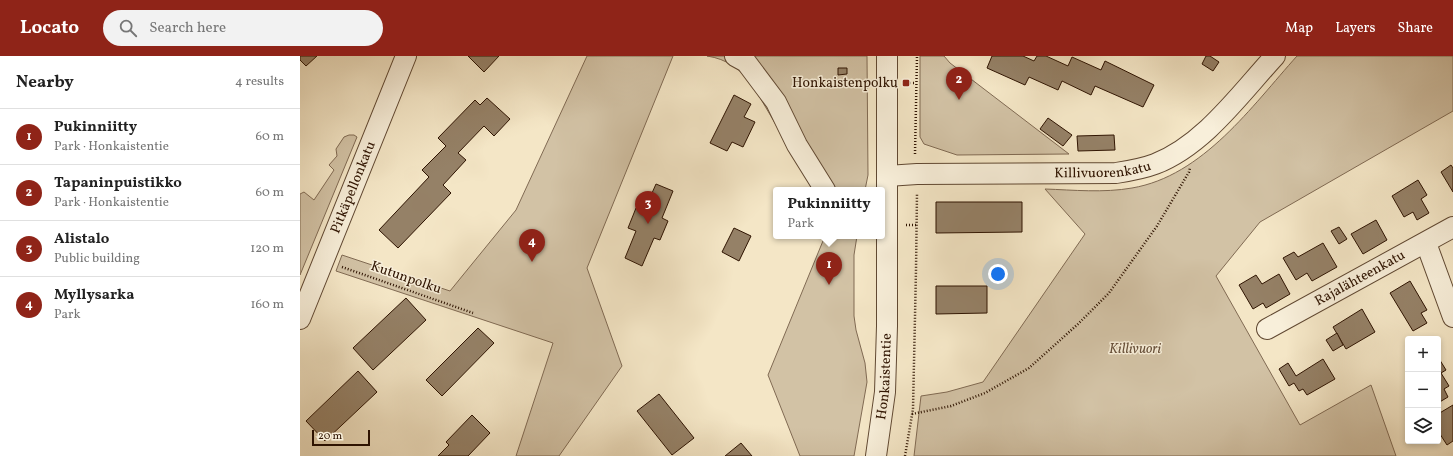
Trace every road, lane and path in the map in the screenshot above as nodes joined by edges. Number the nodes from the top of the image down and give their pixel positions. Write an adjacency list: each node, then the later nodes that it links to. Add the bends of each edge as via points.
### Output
1 (406, 56): 20 (street, Pitkäpellonkatu)
2 (735, 56): 13 (street, via 746,62 776,102 797,145)
3 (887, 56): 12 (street, Honkaistentie)
4 (917, 56): 7 (path)
5 (1275, 56): 11 (street, Killivuorenkatu, via 1210,127 1193,142 1155,164 1116,172)
6 (906, 83): 7 (path)
7 (916, 83): 8 (path)
8 (915, 152): 9 (path); 11 (path)
9 (922, 154)
10 (1190, 167): 22 (path, via 1157,226 1109,293 1029,368 985,393 951,406)
11 (917, 174): 12 (street, Killivuorenkatu); 22 (path)
12 (887, 176): 14 (street, Honkaistentie)
13 (823, 187)
14 (885, 224): 23 (street, Honkaistentie, via 885,392)
15 (1453, 227): 16 (street, Rajalähteenkatu)
16 (1426, 243): 19 (street); 21 (street, Rajalähteenkatu)
17 (338, 266): 18 (path, Kutunpolku)
18 (473, 313)
19 (1453, 317)
20 (300, 319)
21 (1267, 329)
22 (912, 414): 24 (path)
23 (876, 456)
24 (905, 456)

